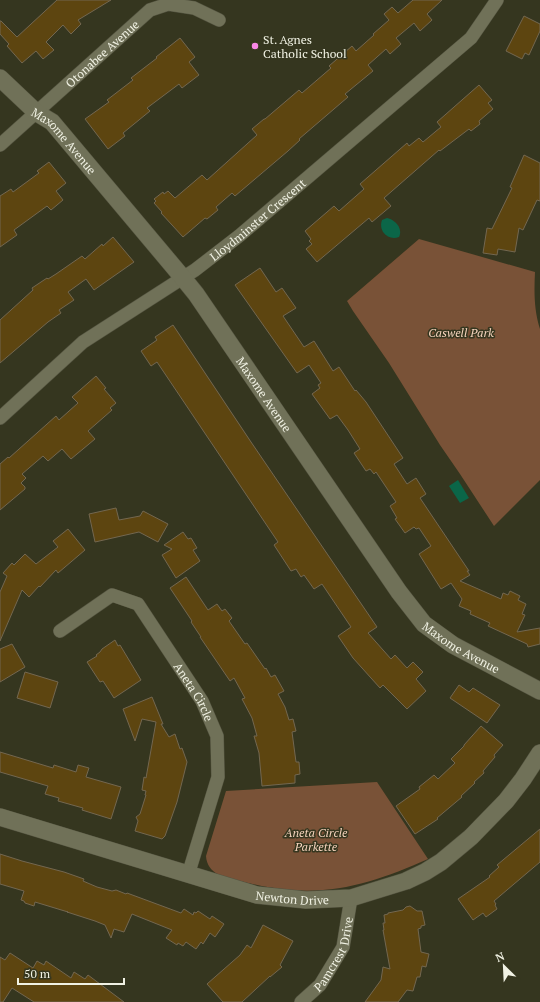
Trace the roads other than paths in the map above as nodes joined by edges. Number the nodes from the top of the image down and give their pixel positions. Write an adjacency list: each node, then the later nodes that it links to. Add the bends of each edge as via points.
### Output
1 (497, 0): 6 (street, Lloydminster Crescent, via 471,38 239,236)
2 (219, 20): 4 (street, Otonabee Avenue, via 194,8 168,4 150,10)
3 (0, 78): 4 (street, Maxome Avenue)
4 (37, 112): 5 (street, Otonabee Avenue); 6 (street, Maxome Avenue, via 52,122)
5 (0, 145)
6 (183, 278): 7 (street, Lloydminster Crescent, via 83,342); 9 (street, Maxome Avenue, via 398,592 424,624 453,645)
7 (0, 418)
8 (60, 631): 12 (street, Aneta Circle, via 112,595 138,604 202,701 217,736 218,778)
9 (540, 691)
10 (540, 753): 13 (street, Newton Drive, via 506,801 471,837 441,862 406,880)
11 (0, 817): 12 (street, Newton Drive)
12 (188, 875): 13 (street, Newton Drive, via 257,895 306,900)
13 (351, 898): 14 (street, Pamcrest Drive, via 343,947 320,985)
14 (301, 1002)

